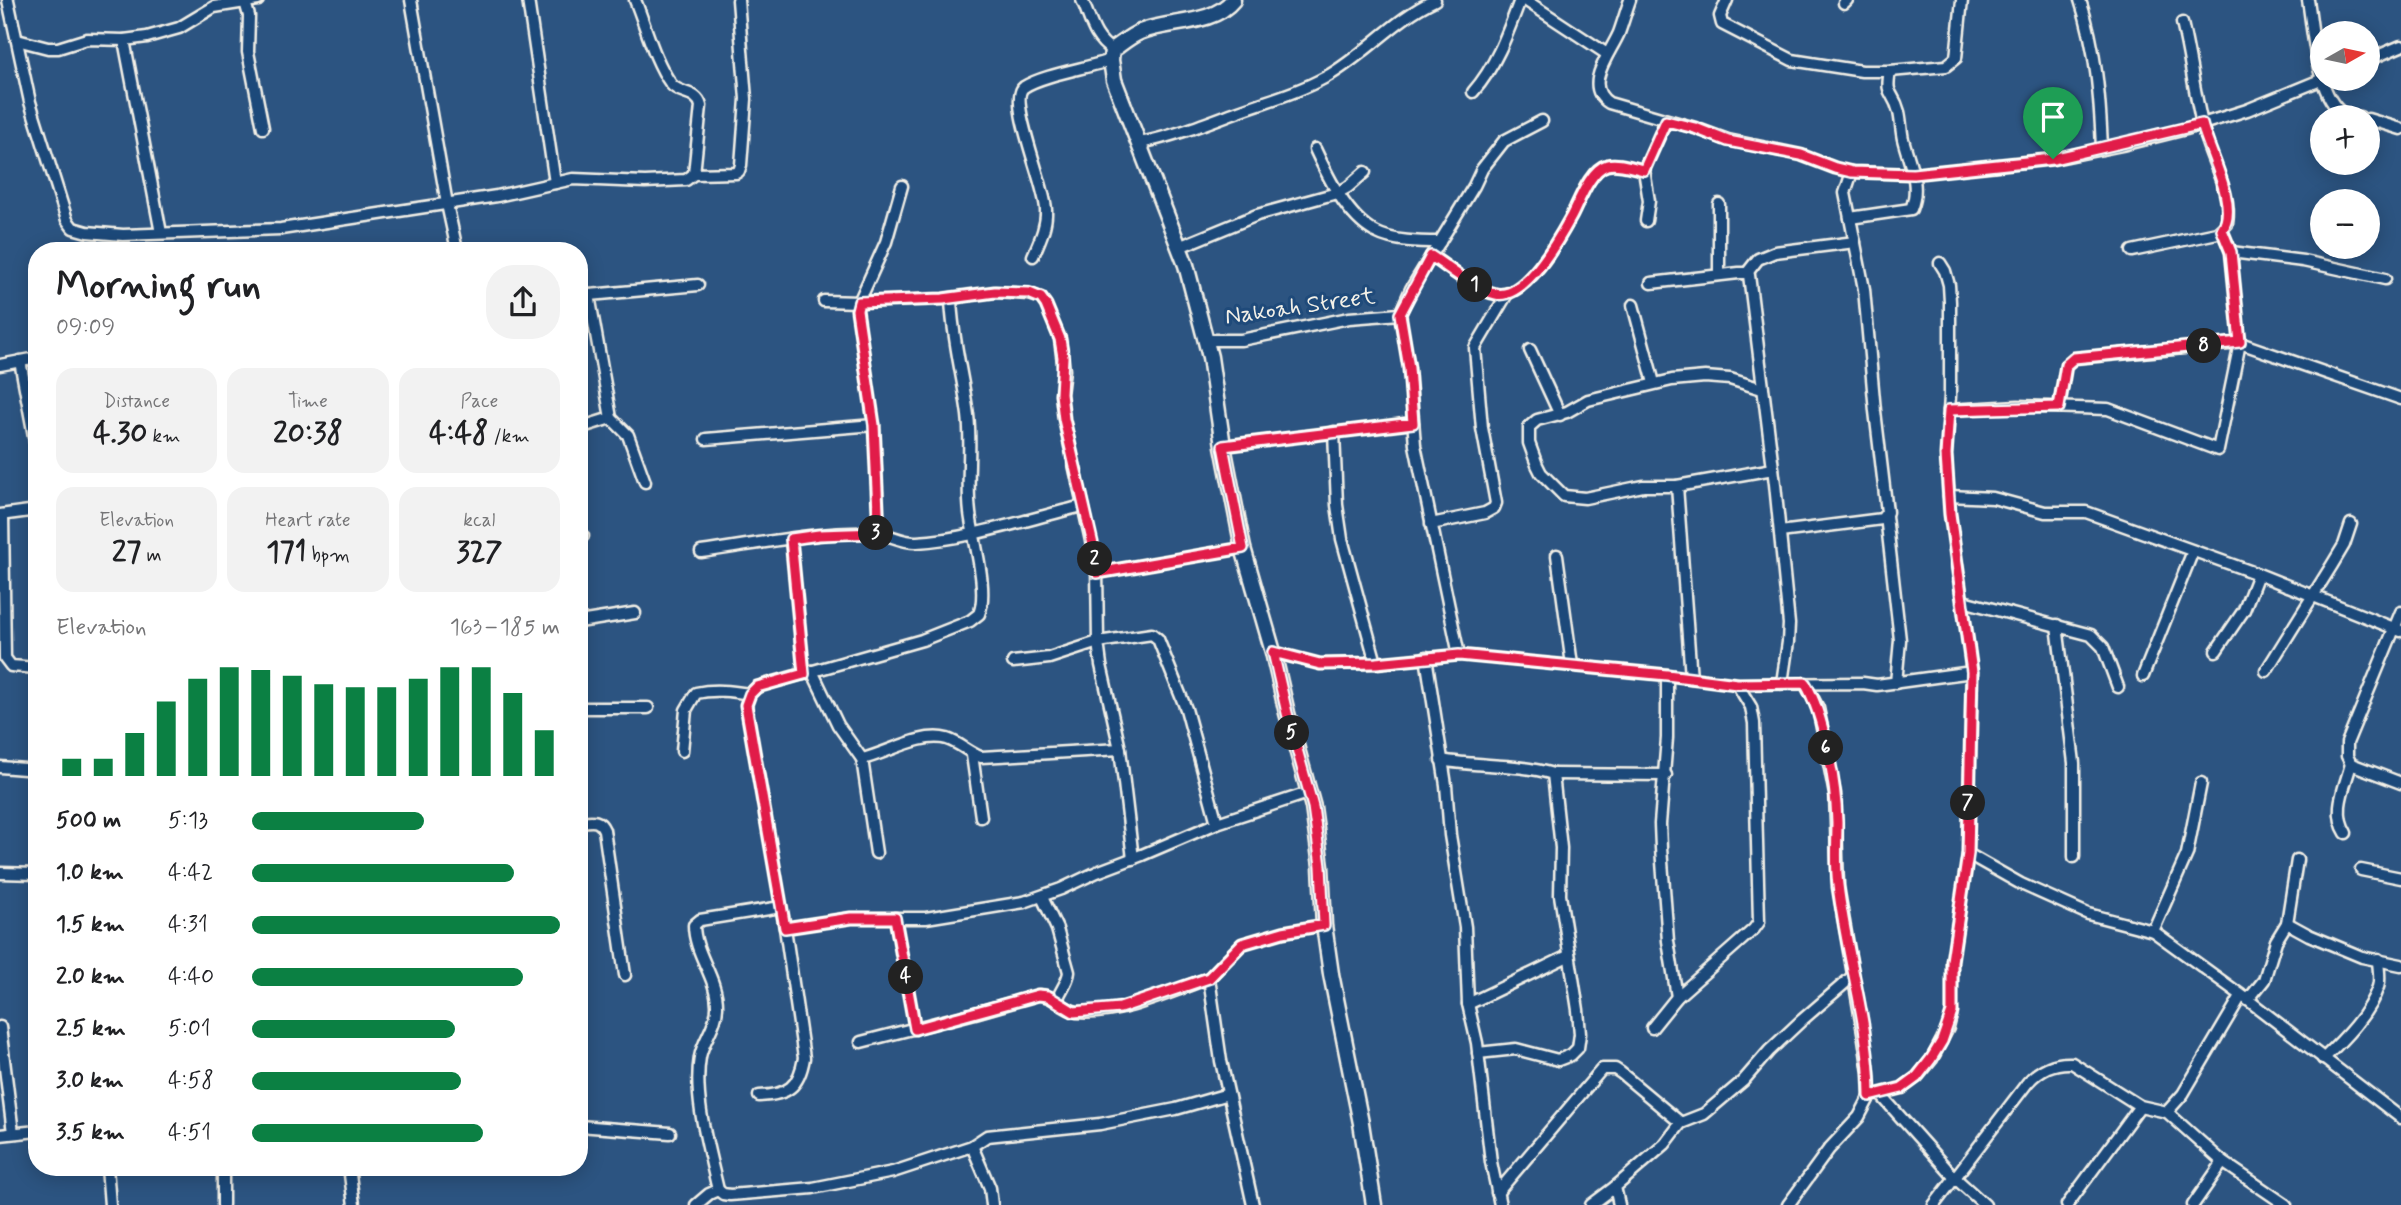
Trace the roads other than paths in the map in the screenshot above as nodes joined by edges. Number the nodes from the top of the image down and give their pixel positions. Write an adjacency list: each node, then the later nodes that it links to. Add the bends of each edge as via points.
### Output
1 (8, 0): 19 (street)
2 (258, 0): 16 (street)
3 (411, 0): 45 (street)
4 (528, 0): 42 (street)
5 (635, 0): 40 (street, via 671,83 700,100)
6 (738, 0): 40 (street, via 746,86 741,165 733,174)
7 (1082, 0): 23 (street, via 1096,35)
8 (1233, 0): 23 (street, via 1213,15 1140,32)
9 (1434, 0): 34 (street, via 1328,76 1200,127)
10 (1522, 0): 22 (street); 27 (street, via 1499,51)
11 (1630, 0): 22 (street)
12 (1727, 0): 25 (street, via 1720,16 1722,24 1792,60)
13 (1962, 0): 25 (street, via 1956,58 1946,66)
14 (2080, 0): 36 (street, via 2098,81)
15 (2308, 0): 17 (street)
16 (246, 2): 20 (street, via 214,7 179,28); 32 (street, via 248,52)
17 (2310, 21)
18 (2182, 23): 31 (street)
19 (17, 40): 20 (street, via 58,48 87,39); 50 (street, via 30,102 67,220 73,228 87,232)
20 (124, 40): 50 (street)
21 (2401, 46): 24 (street)
22 (1607, 54): 29 (street, via 1597,85 1601,98)
23 (1112, 55): 34 (street, via 1114,80); 57 (street, via 1035,82 1019,93 1047,214)
24 (2380, 55)
25 (1890, 71): 41 (street, via 1886,84 1895,101)
26 (2310, 84): 31 (street)
27 (1473, 92)
28 (1542, 121): 52 (street, via 1504,141 1482,169)
29 (1666, 121): 37 (street); 39 (street)
30 (2380, 123): 33 (street)
31 (2202, 124): 36 (street); 49 (street, via 2224,190 2228,215)
32 (263, 128)
33 (2401, 129)
34 (1140, 143): 54 (street)
35 (1315, 149): 44 (street)
36 (2102, 149): 41 (street)
37 (1644, 170): 48 (street, via 1649,201); 66 (street, via 1614,164 1597,171 1529,279)
38 (1365, 172): 44 (street)
39 (1852, 172): 41 (street); 47 (street, via 1845,193)
40 (694, 174): 42 (street, via 678,181 585,178)
41 (1913, 174): 47 (street, via 1911,209)
42 (555, 183): 45 (street)
43 (902, 186): 69 (street, via 887,242)
44 (1337, 193): 52 (street, via 1363,224 1377,233); 54 (street, via 1256,215)
45 (447, 204): 50 (street, via 281,229); 51 (street)
46 (1719, 204): 61 (street)
47 (1850, 218): 53 (street)
48 (1646, 221)
49 (2222, 230): 55 (street); 56 (street)
50 (161, 233)
51 (455, 242)
52 (1440, 242): 58 (street)
53 (1855, 242): 60 (street, via 1775,251 1758,259); 100 (street, via 1864,289)
54 (1179, 247): 73 (street)
55 (2132, 251)
56 (2231, 252): 62 (street, via 2303,261); 74 (street)
57 (1033, 256)
58 (1431, 256): 66 (street, via 1478,287); 72 (street)
59 (1940, 263): 84 (street, via 1949,285)
60 (1747, 273): 61 (street); 80 (street)
61 (1719, 275): 63 (street)
62 (2385, 279)
63 (1651, 283)
64 (698, 285): 65 (street)
65 (588, 295)
66 (1507, 295): 101 (street, via 1475,348 1482,428 1496,503 1485,513)
67 (951, 298): 69 (street); 97 (street, via 1029,293 1046,305 1060,339 1064,419); 103 (street, via 968,415)
68 (824, 301): 69 (street)
69 (859, 302): 89 (street)
70 (1633, 304): 79 (street)
71 (588, 313): 86 (street)
72 (1400, 314): 73 (street, Nakoah Street, via 1349,318 1241,340); 87 (street)
73 (1206, 340): 92 (street)
74 (2240, 342): 81 (street); 83 (street, via 2074,358 2066,365); 83 (street, via 2218,450 2108,408)
75 (1530, 350): 85 (street)
76 (28, 360): 77 (street)
77 (20, 361): 78 (street); 82 (street)
78 (0, 365)
79 (1654, 383): 80 (street, via 1705,377); 85 (street, via 1588,400)
80 (1762, 389): 93 (street)
81 (2401, 399)
82 (28, 404)
83 (2059, 407): 84 (street)
84 (1949, 410): 96 (street)
85 (1560, 415): 95 (street, via 1532,423 1528,433 1541,473 1564,496 1585,498 1643,486)
86 (611, 418): 88 (street); 94 (street, via 628,435)
87 (1413, 423): 90 (street); 101 (street)
88 (588, 425)
89 (874, 425): 91 (street); 105 (street)
90 (1334, 432): 92 (street); 126 (street, via 1342,538)
91 (706, 439)
92 (1223, 446): 107 (street)
93 (1773, 468): 95 (street); 104 (street)
94 (645, 482)
95 (1677, 486): 134 (street)
96 (1949, 496): 108 (street, via 1993,498 2045,512 2086,512); 114 (street)
97 (1083, 506): 103 (street); 111 (street)
98 (28, 511): 99 (street)
99 (1, 515): 128 (street, via 5,658 11,666)
100 (1886, 516): 104 (street); 138 (street, via 1900,640)
101 (1431, 524): 123 (street)
102 (2351, 524): 113 (street, via 2344,545)
103 (973, 532): 105 (street, via 915,542); 131 (street, via 981,595 976,617 922,640)
104 (1780, 532): 135 (street, via 1789,624)
105 (879, 533): 106 (street)
106 (791, 539): 109 (street); 131 (street)
107 (1243, 548): 111 (street); 122 (street)
108 (2193, 551): 112 (street); 133 (street)
109 (701, 552)
110 (1557, 555): 127 (street)
111 (1097, 573): 120 (street)
112 (2258, 575): 113 (street); 121 (street, via 2244,610)
113 (2312, 596): 119 (street); 129 (street)
114 (1963, 601): 118 (street); 130 (street)
115 (2401, 612): 119 (street)
116 (635, 613): 117 (street)
117 (588, 621)
118 (2057, 625): 139 (street, via 2099,642); 162 (street, via 2074,763)
119 (2397, 629): 148 (street, via 2347,743)
120 (1098, 642): 125 (street, via 1049,658); 143 (street); 158 (street, via 1145,634 1158,639 1186,709)
121 (2216, 651)
122 (1273, 652): 126 (street, via 1320,664); 155 (street)
123 (1459, 655): 124 (street); 127 (street)
124 (1426, 657): 126 (street); 147 (street)
125 (1013, 662)
126 (1376, 663)
127 (1572, 665): 132 (street)
128 (28, 667)
129 (2266, 671)
130 (1972, 672): 138 (street); 161 (street)
131 (808, 673): 140 (street, via 757,687); 146 (street)
132 (1667, 675): 134 (street); 152 (street)
133 (2143, 676)
134 (1691, 678): 137 (street)
135 (1782, 683): 136 (street); 137 (street)
136 (1805, 683): 138 (street); 180 (street, via 1818,708 1835,794 1838,887)
137 (1737, 684): 182 (street, via 1751,707 1754,723 1759,922)
138 (1896, 684)
139 (2118, 687)
140 (750, 694): 144 (street, via 728,690 696,693 686,710); 170 (street, via 746,705)
141 (588, 708): 142 (street)
142 (648, 708)
143 (1120, 749): 145 (street); 163 (street)
144 (682, 751)
145 (972, 755): 146 (street, via 939,738); 156 (street)
146 (862, 759): 160 (street)
147 (1441, 760): 151 (street, via 1531,767); 185 (street, via 1465,928)
148 (2351, 764): 154 (street); 159 (street, via 2338,811)
149 (0, 767): 150 (street)
150 (28, 769)
151 (1553, 774): 152 (street); 176 (street)
152 (1666, 775): 182 (street, via 1661,848)
153 (2201, 783): 175 (street, via 2187,854)
154 (2401, 783)
155 (1308, 793): 158 (street); 173 (street, via 1318,841)
156 (981, 817)
157 (588, 821): 179 (street, via 596,820 604,830)
158 (1217, 823): 163 (street)
159 (2346, 833)
160 (876, 853)
161 (1968, 854): 175 (street, via 2088,914); 193 (street, via 1952,961 1948,1028 1917,1077 1902,1088)
162 (2074, 858)
163 (1133, 859): 169 (street)
164 (2297, 860): 172 (street)
165 (2361, 870): 168 (street)
166 (0, 873): 167 (street)
167 (28, 874)
168 (2401, 878)
169 (1042, 897): 171 (street, via 962,914); 184 (street, via 1069,972)
170 (781, 907): 174 (street); 211 (street, via 700,920 694,925 717,1000 699,1071 702,1112)
171 (895, 918): 174 (street, via 851,918); 188 (street)
172 (2287, 923): 177 (street, via 2362,957); 183 (street, via 2264,980)
173 (1324, 925): 181 (street, via 1242,944); 219 (street)
174 (785, 928): 194 (street, via 804,1058 802,1072 792,1088)
175 (2153, 930): 183 (street)
176 (1568, 956): 185 (street); 190 (street, via 1580,1034 1576,1052 1558,1060 1516,1049)
177 (2378, 959): 178 (street); 191 (street, via 2374,996)
178 (2401, 965)
179 (625, 975)
180 (1853, 976): 193 (street); 198 (street, via 1769,1051 1743,1081 1704,1114)
181 (1209, 978): 184 (street, via 1120,1008 1074,1012); 192 (street)
182 (1677, 997): 187 (street)
183 (2244, 998): 191 (street); 196 (street)
184 (1056, 1000): 188 (street, via 1038,995)
185 (1468, 1004): 190 (street)
186 (0, 1027): 201 (street)
187 (1652, 1028)
188 (915, 1029): 189 (street)
189 (861, 1042)
190 (1478, 1054): 212 (street)
191 (2323, 1059): 197 (street)
192 (1228, 1094): 204 (street, via 1100,1124 987,1136); 218 (street)
193 (1875, 1095): 209 (street); 223 (street)
194 (759, 1096)
195 (2140, 1106): 196 (street); 209 (street, via 2071,1063 2048,1066 2028,1082); 226 (street)
196 (2167, 1112): 205 (street)
197 (2401, 1118)
198 (1681, 1123): 210 (street); 212 (street, via 1622,1073 1602,1069)
199 (588, 1127): 202 (street)
200 (28, 1132): 201 (street)
201 (13, 1133): 203 (street)
202 (670, 1133)
203 (0, 1135)
204 (972, 1146): 211 (street, via 893,1172 813,1188 730,1195); 217 (street, via 990,1188)
205 (2223, 1162): 227 (street); 228 (street)
206 (108, 1176): 213 (street)
207 (223, 1176): 214 (street)
208 (350, 1176): 215 (street)
209 (1954, 1177): 224 (street); 225 (street)
210 (1615, 1187): 221 (street); 222 (street)
211 (718, 1190): 216 (street)
212 (1497, 1193): 220 (street)
213 (110, 1205)
214 (223, 1205)
215 (354, 1205)
216 (696, 1205)
217 (992, 1205)
218 (1253, 1205)
219 (1374, 1205)
220 (1500, 1205)
221 (1591, 1205)
222 (1619, 1205)
223 (1788, 1205)
224 (1934, 1205)
225 (1985, 1205)
226 (2067, 1205)
227 (2193, 1205)
228 (2286, 1205)

